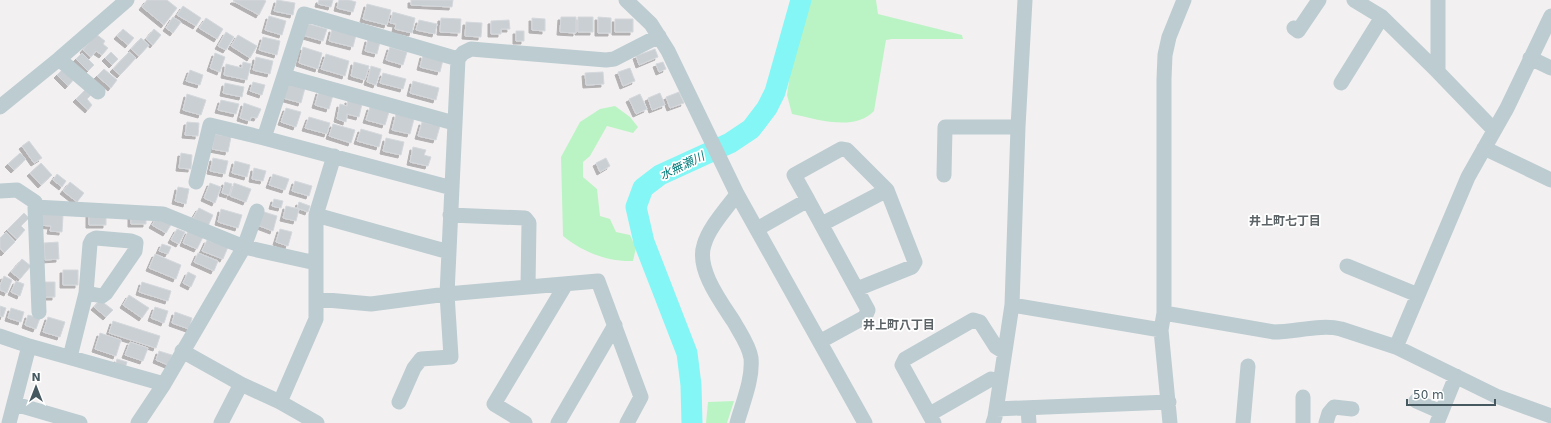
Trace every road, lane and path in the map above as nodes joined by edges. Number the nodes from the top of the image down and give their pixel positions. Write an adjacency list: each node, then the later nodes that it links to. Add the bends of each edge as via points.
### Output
1 (127, 0): 13 (street)
2 (626, 0): 11 (street, via 644,16)
3 (1026, 0): 22 (street)
4 (1184, 0): 54 (street, via 1169,37 1165,55)
5 (1319, 0): 10 (street, via 1298,31)
6 (1354, 0): 9 (street)
7 (1438, 0): 16 (street)
8 (1551, 16): 12 (street)
9 (1382, 17): 16 (street); 18 (street)
10 (1294, 28)
11 (659, 36): 14 (street, via 614,59 606,60 471,49); 33 (street)
12 (1530, 58): 15 (street); 23 (street)
13 (59, 59): 19 (street); 20 (street)
14 (458, 59): 17 (street, via 304,14); 21 (street)
15 (1551, 68)
16 (1438, 72): 23 (street)
17 (284, 76): 21 (street); 24 (street)
18 (1341, 83)
19 (98, 92)
20 (0, 107)
21 (454, 123): 30 (street)
22 (1018, 127): 27 (street, via 945,127); 52 (street)
23 (1494, 130): 25 (street)
24 (264, 138): 26 (street); 29 (street, via 210,125)
25 (1484, 148): 28 (street); 50 (street, via 1468,177)
26 (334, 156): 30 (street); 37 (street)
27 (944, 175)
28 (1551, 180)
29 (196, 182)
30 (452, 188): 38 (street)
31 (887, 190): 34 (street, via 847,150 840,149 794,175); 39 (street); 47 (street, via 914,262 912,267)
32 (0, 191): 35 (street, via 17,190 35,202)
33 (737, 194): 40 (street); 89 (street, via 703,245 703,266 751,356 751,373)
34 (808, 200): 39 (street); 40 (street)
35 (35, 207): 41 (street, via 163,214); 53 (street)
36 (257, 211): 41 (street)
37 (316, 215): 42 (street); 43 (street)
38 (450, 215): 42 (street); 46 (street, via 525,218 529,222)
39 (822, 224): 47 (street)
40 (757, 229): 58 (street)
41 (244, 247): 43 (street); 61 (street)
42 (449, 252): 49 (street)
43 (316, 263): 51 (street)
44 (1347, 266): 50 (street)
45 (566, 284): 46 (street); 55 (street, via 598,282); 86 (street, via 494,404)
46 (528, 286): 49 (street)
47 (858, 289): 58 (street, via 868,310 865,317)
48 (86, 293): 63 (street)
49 (447, 294): 51 (street, via 371,304); 72 (street, via 451,357 421,360 414,368)
50 (1418, 294): 60 (street)
51 (316, 299): 71 (street, via 316,319)
52 (1012, 305): 56 (street); 62 (street)
53 (39, 312)
54 (1164, 313): 56 (street); 60 (street, via 1274,332 1333,327)
55 (616, 325): 87 (street); 88 (street, via 641,397)
56 (1161, 330): 73 (street)
57 (0, 336): 59 (street)
58 (820, 341): 90 (street)
59 (29, 346): 63 (street); 74 (street)
60 (1396, 347): 65 (street)
61 (182, 351): 67 (street); 68 (street)
62 (1004, 352): 66 (street); 80 (street, via 996,347 980,322 973,320 905,359 902,364)
63 (70, 357): 67 (street)
64 (1248, 366): 93 (street)
65 (1456, 376): 78 (street, via 1496,396); 79 (street)
66 (1000, 381): 77 (street); 80 (street, via 991,379)
67 (164, 384): 83 (street)
68 (241, 384): 71 (street); 84 (street)
69 (1303, 397): 94 (street)
70 (1416, 401): 79 (street)
71 (280, 402): 85 (street)
72 (399, 402)
73 (1169, 402): 75 (street); 92 (street)
74 (15, 404): 81 (street); 82 (street)
75 (1028, 408): 77 (street); 91 (street)
76 (1352, 410): 95 (street, via 1334,407)
77 (994, 416)
78 (1551, 416)
79 (1439, 417)
80 (932, 419)
81 (9, 423)
82 (80, 423)
83 (138, 423)
84 (221, 423)
85 (317, 423)
86 (525, 423)
87 (558, 423)
88 (627, 423)
89 (737, 423)
90 (865, 423)
91 (1029, 423)
92 (1170, 423)
93 (1243, 423)
94 (1303, 423)
95 (1326, 423)

